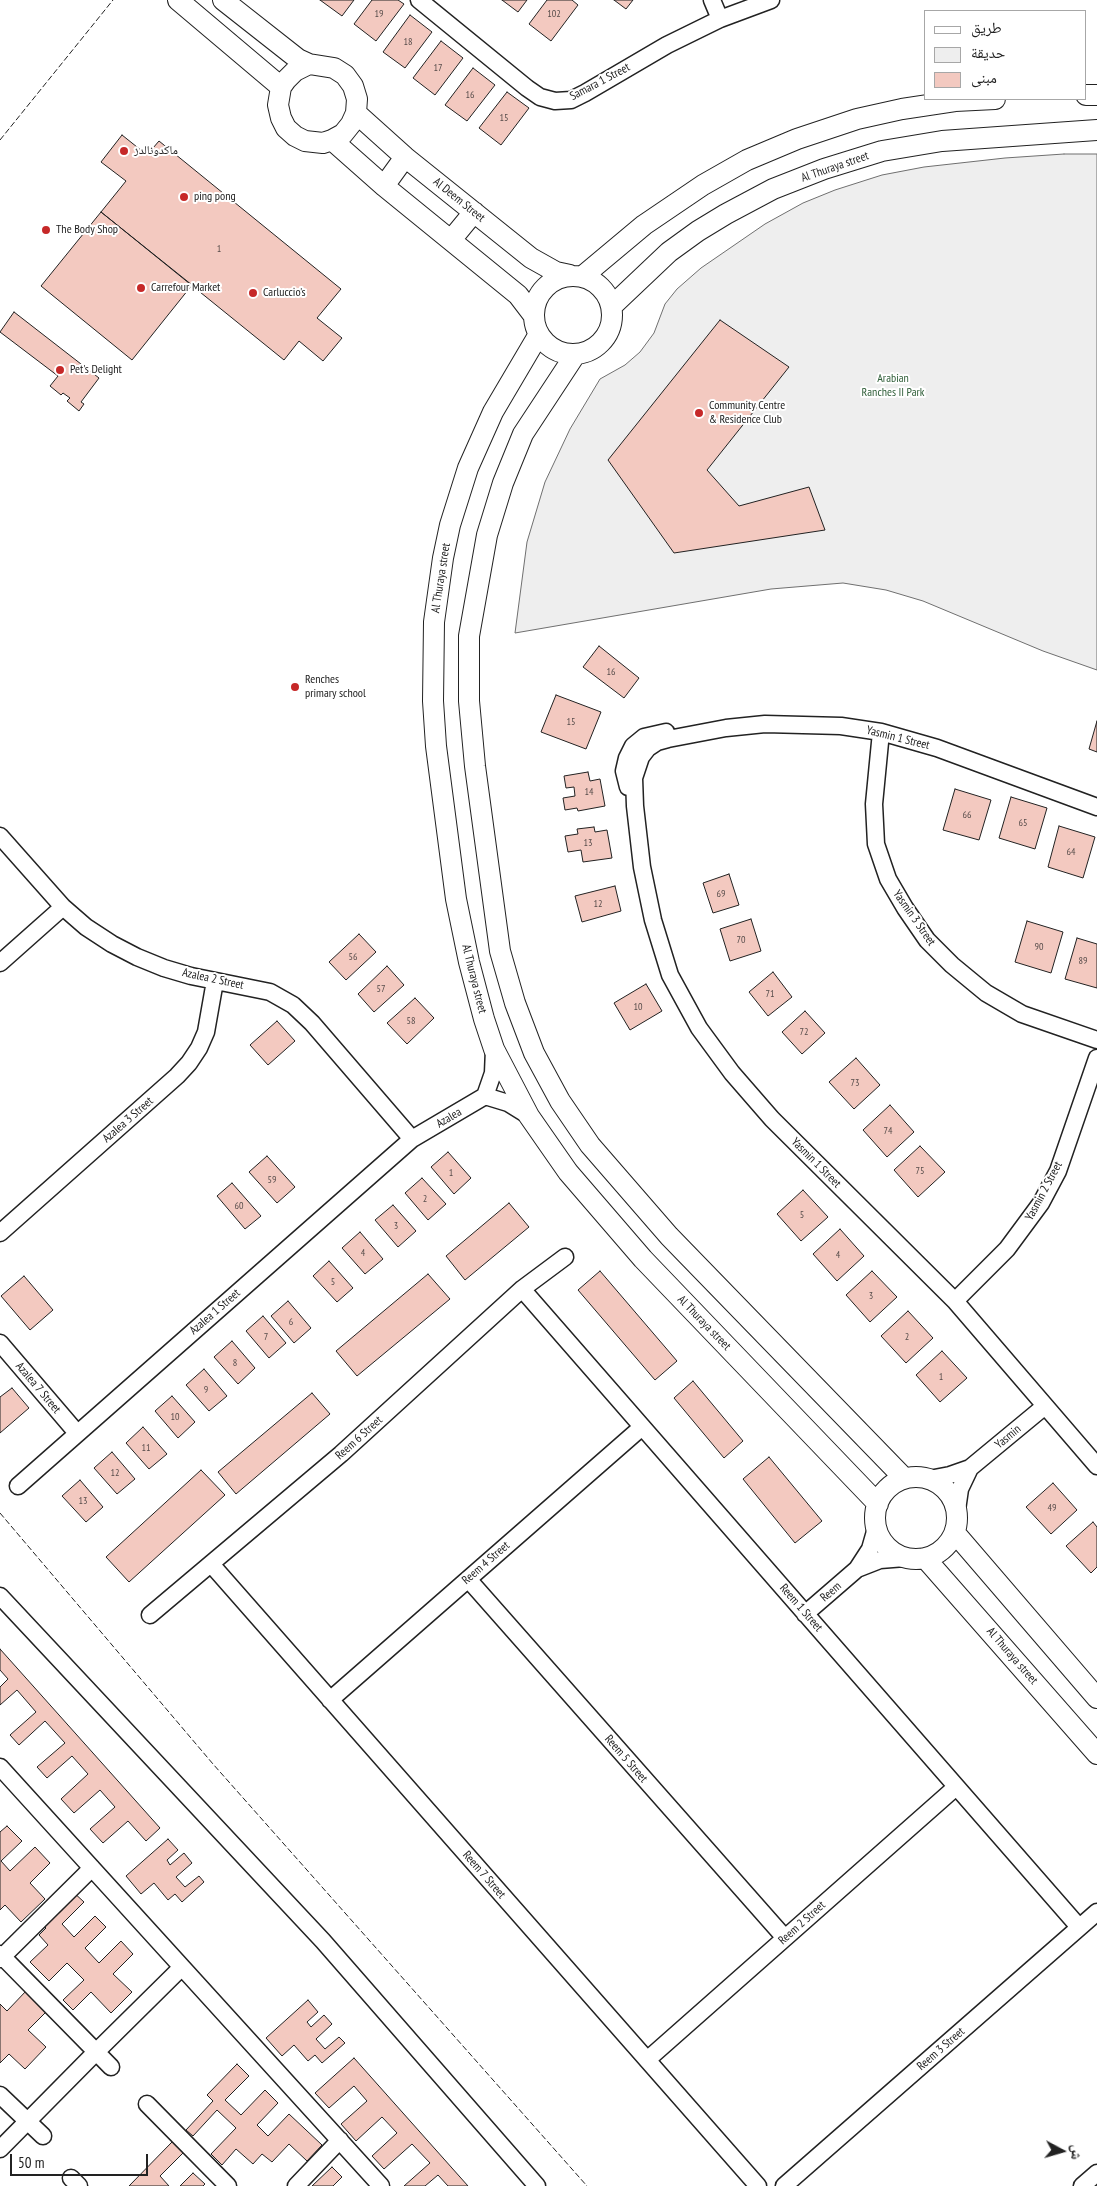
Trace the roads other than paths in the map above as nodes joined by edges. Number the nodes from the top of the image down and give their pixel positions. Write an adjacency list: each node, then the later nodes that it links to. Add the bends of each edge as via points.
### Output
1 (178, 0): 8 (street)
2 (223, 0): 7 (street)
3 (419, 0): 6 (street, Samara 1 Street, via 527,88 540,97 555,101 571,100)
4 (712, 0): 6 (street)
5 (772, 0): 6 (street, Samara 1 Street)
6 (720, 19)
7 (309, 64): 8 (street, via 295,71); 10 (street, via 334,68 345,75 353,86)
8 (281, 87): 12 (street, via 278,105 286,128 305,141 323,143)
9 (984, 100): 17 (street, via 938,104 857,119 747,160 644,225)
10 (356, 113): 12 (street, via 343,134); 13 (street, Al Deem Street)
11 (1097, 130): 18 (street, Al Thuraya street, via 942,141 882,151 824,169 774,189 698,232 661,258)
12 (332, 140): 14 (street)
13 (406, 157): 14 (street); 15 (street, Al Deem Street)
14 (384, 186): 16 (street)
15 (474, 212): 16 (street); 17 (street, Al Deem Street, via 543,266)
16 (451, 240): 19 (street, via 518,295)
17 (577, 276): 18 (street, via 602,287); 19 (street, via 558,278 544,289 535,304)
18 (612, 306): 20 (street, via 608,333 600,344 588,352)
19 (536, 325): 20 (street, via 548,345 561,352); 28 (street, Al Thuraya street, via 468,468 450,525 434,622 432,701 456,899 469,962)
20 (575, 354): 43 (street, via 523,434 503,483 487,535 469,636 469,701 475,766 500,951 515,1003 534,1053 560,1101 590,1145 669,1236)
21 (882, 732): 22 (street, Yasmin 1 Street, via 938,748); 27 (street, Yasmin 3 Street, via 874,804 876,844 888,879 927,940 952,966 986,993 1022,1014); 36 (street, Yasmin 1 Street, via 802,724 755,725 689,734 657,732 634,746 624,771 634,806 653,920 670,975 699,1028 772,1119)
22 (1097, 807)
23 (0, 836): 24 (street, Azalea 2 Street)
24 (63, 907): 25 (street); 26 (street, Azalea 2 Street, via 86,927 137,957 164,968)
25 (0, 963)
26 (216, 981): 32 (street, Azalea 2 Street, via 270,992 292,1006 312,1023); 33 (street, Azalea 3 Street, via 206,1032 189,1063)
27 (1097, 1040)
28 (494, 1049): 30 (street, via 493,1073); 31 (street, Al Thuraya street)
29 (1097, 1058): 36 (street, Yasmin 2 Street, via 1058,1171 1041,1202 1007,1249)
30 (485, 1096): 31 (street, via 508,1103); 32 (street, Azalea)
31 (529, 1116): 46 (street, Al Thuraya street, via 568,1172 643,1259)
32 (412, 1139): 40 (street, Azalea 1 Street)
33 (0, 1233)
34 (565, 1257): 35 (street, Reem 6 Street)
35 (522, 1289): 39 (street, Reem 1 Street); 52 (street, Reem 6 Street, via 342,1454)
36 (955, 1301): 38 (street, Yasmin 1 Street)
37 (0, 1343): 40 (street, Azalea 7 Street)
38 (1045, 1406): 41 (street, Yasmin 1 Street); 42 (street, Yasmin)
39 (642, 1427): 54 (street, Reem 4 Street); 56 (street, Reem 1 Street)
40 (77, 1433): 45 (street, Azalea 1 Street)
41 (1097, 1466)
42 (970, 1468): 44 (street, Yasmin, via 950,1476); 47 (street, Yasmin, via 960,1489)
43 (904, 1478): 44 (street); 46 (street, via 893,1484)
44 (929, 1479): 47 (street, via 947,1491)
45 (18, 1486)
46 (878, 1504): 48 (street)
47 (957, 1510): 49 (street)
48 (876, 1528): 50 (street, via 882,1542); 53 (street, Reem, via 870,1549)
49 (954, 1533): 51 (street, via 938,1553); 58 (street)
50 (905, 1558): 51 (street); 53 (street, Reem, via 880,1560)
51 (925, 1558): 60 (street, Al Thuraya street)
52 (211, 1564): 57 (street, Reem 6 Street); 59 (street, Reem 7 Street)
53 (857, 1569): 56 (street, Reem)
54 (468, 1579): 59 (street, Reem 4 Street); 66 (street, Reem 5 Street)
55 (0, 1596): 82 (street, via 323,1940)
56 (805, 1614): 62 (street, Reem 1 Street)
57 (150, 1615)
58 (1097, 1698)
59 (330, 1700): 70 (street, Reem 7 Street)
60 (1097, 1754)
61 (2, 1775): 63 (street)
62 (956, 1787): 65 (street, Reem 1 Street); 66 (street, Reem 2 Street)
63 (92, 1868): 67 (street); 68 (street)
64 (1097, 1912): 65 (street, Reem 3 Street)
65 (1079, 1928): 84 (street, Reem 3 Street)
66 (785, 1938): 70 (street, Reem 2 Street)
67 (1, 1957): 69 (street)
68 (182, 1967): 69 (street); 76 (street)
69 (96, 2052): 71 (street); 74 (street)
70 (647, 2060): 83 (street, Reem 7 Street)
71 (111, 2067)
72 (0, 2095): 74 (street)
73 (147, 2104): 79 (street)
74 (28, 2121): 75 (street); 77 (street)
75 (43, 2136)
76 (340, 2140): 80 (street); 81 (street)
77 (0, 2149)
78 (1097, 2173): 85 (street)
79 (228, 2186)
80 (296, 2186)
81 (381, 2186)
82 (537, 2186)
83 (758, 2186)
84 (784, 2186)
85 (1082, 2186)

